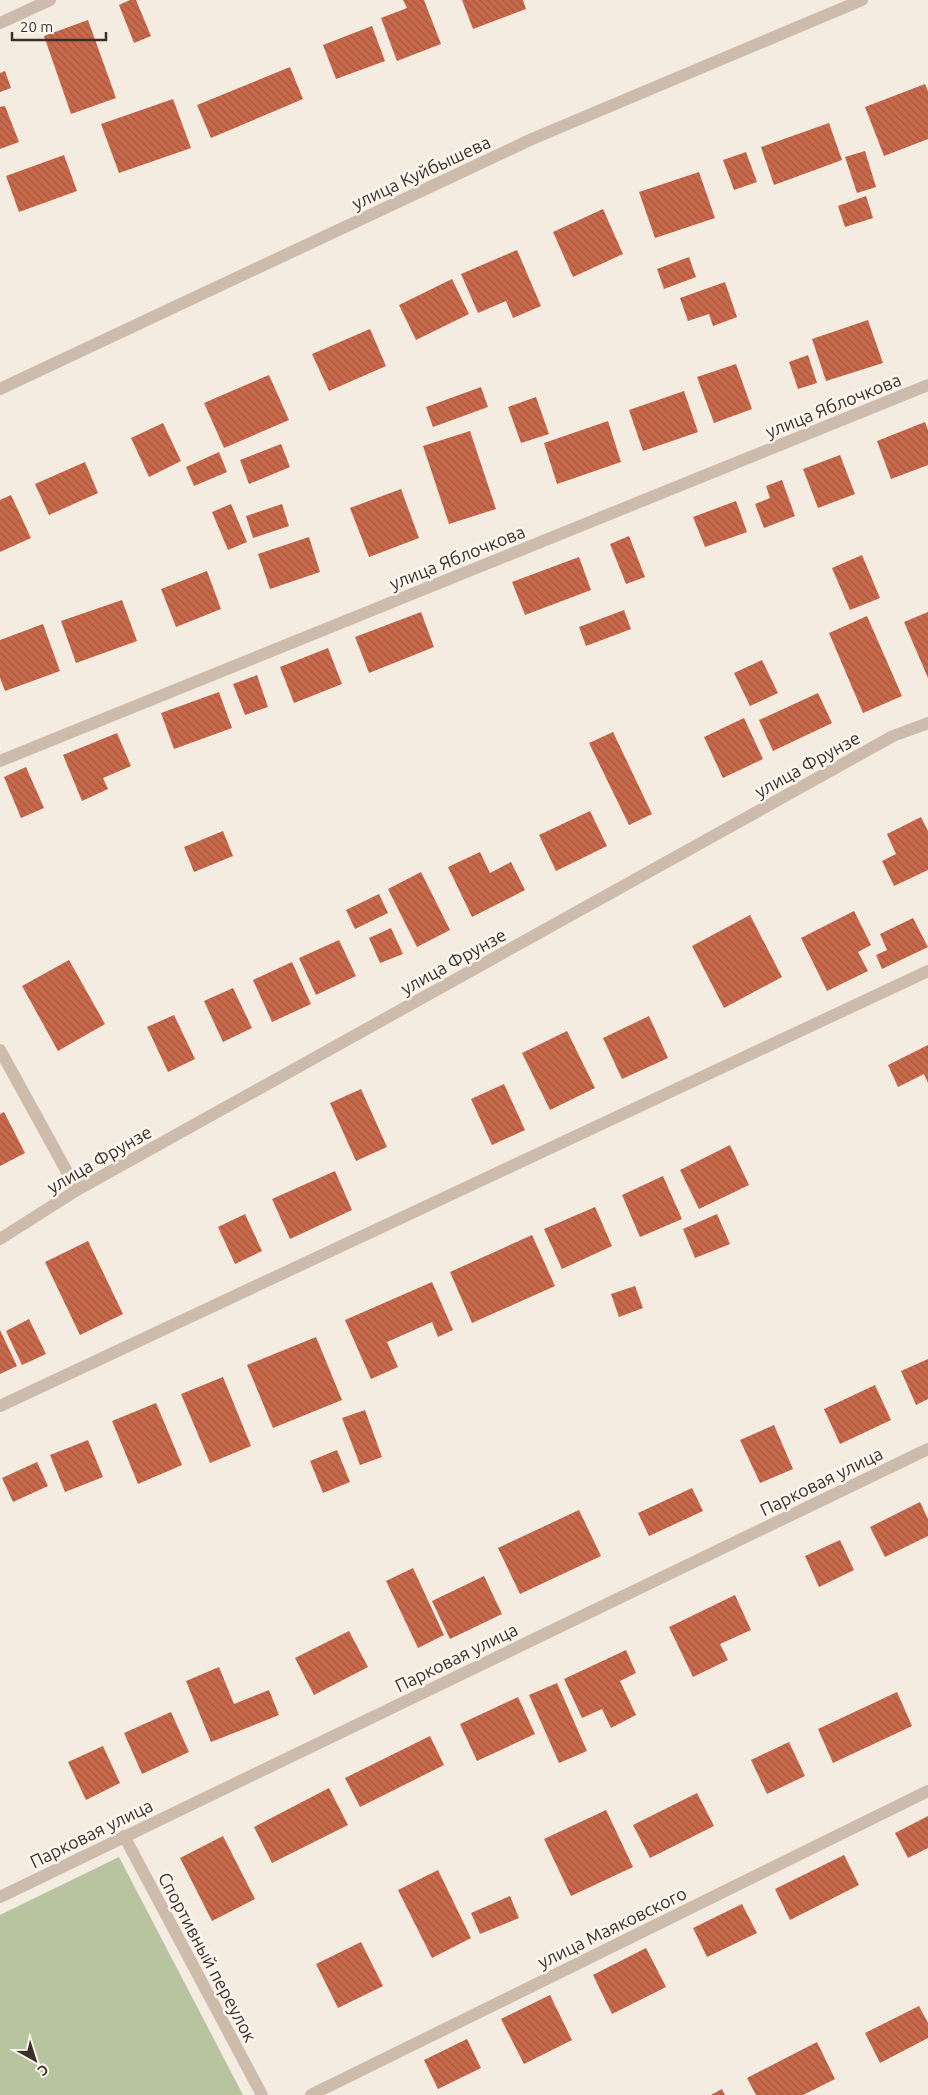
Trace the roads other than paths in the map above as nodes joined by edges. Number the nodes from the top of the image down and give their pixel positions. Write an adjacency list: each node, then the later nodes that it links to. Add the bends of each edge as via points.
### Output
1 (50, 0): 3 (street)
2 (862, 0): 5 (street, улица Куйбышева, via 532,139)
3 (0, 23)
4 (928, 385): 7 (street, улица Яблочкова)
5 (0, 389)
6 (928, 723): 10 (street, улица Фрунзе, via 893,736)
7 (0, 761)
8 (928, 971): 12 (street)
9 (0, 1050): 10 (street)
10 (77, 1190): 11 (street, улица Фрунзе)
11 (0, 1239)
12 (0, 1406)
13 (928, 1449): 15 (street, Парковая улица)
14 (928, 1791): 18 (street, улица Маяковского)
15 (124, 1836): 16 (street, Парковая улица); 17 (street, Спортивный переулок)
16 (0, 1897)
17 (262, 2095)
18 (311, 2095)

